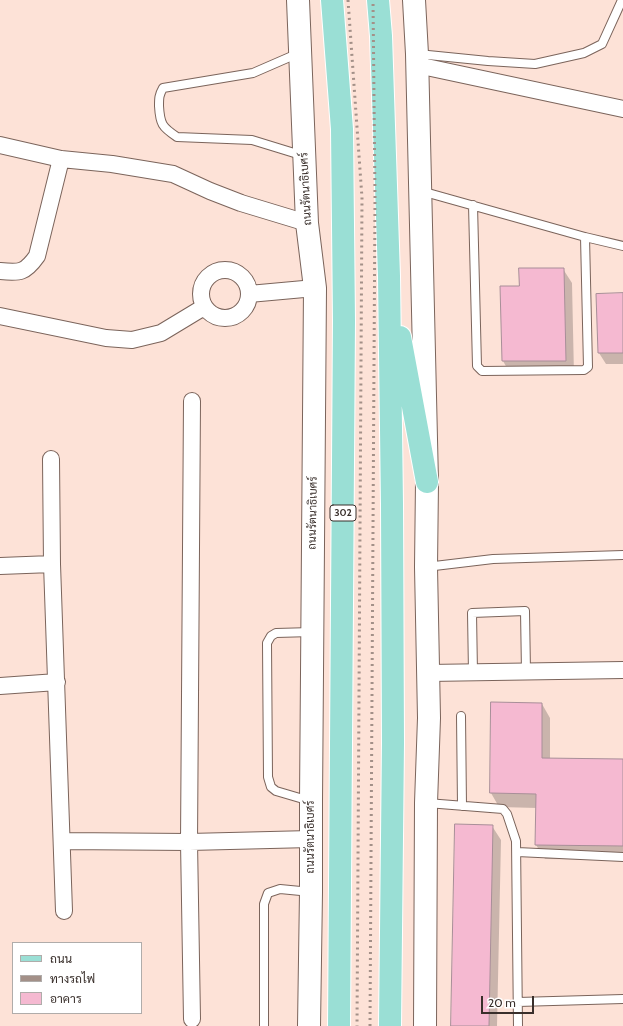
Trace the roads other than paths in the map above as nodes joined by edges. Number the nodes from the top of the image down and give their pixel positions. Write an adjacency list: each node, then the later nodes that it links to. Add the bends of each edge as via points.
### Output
1 (298, 0): 6 (main road, ถนนรัตนาธิเบศร์)
2 (332, 0): 53 (main road, 302, via 342,128 344,320)
3 (378, 0): 18 (main road)
4 (414, 0): 7 (main road)
5 (622, 0): 7 (lane, via 602,44 584,53 535,64)
6 (301, 52): 10 (main road, ถนนรัตนาธิเบศร์); 10 (lane, via 253,74 163,88 159,95 159,120 177,137 252,140)
7 (417, 60): 8 (street); 12 (main road)
8 (623, 109)
9 (0, 144): 11 (street)
10 (305, 156): 14 (main road, ถนนรัตนาธิเบศร์)
11 (61, 160): 14 (street, via 112,164 173,174 241,203); 17 (street, via 37,256 29,268 16,273)
12 (420, 191): 13 (lane); 25 (main road)
13 (473, 206): 15 (lane); 15 (lane, via 477,366 482,371 584,370 588,367)
14 (307, 223): 19 (main road, ถนนรัตนาธิเบศร์)
15 (585, 237): 16 (lane)
16 (623, 246)
17 (0, 271)
18 (389, 276): 25 (main road); 54 (main road, via 393,743)
19 (315, 288): 20 (street); 30 (main road, ถนนรัตนาธิเบศร์)
20 (249, 294): 21 (street, via 242,312 234,317 225,319 215,316); 21 (street, via 242,277 224,270 215,272 208,277 200,294)
21 (204, 307): 22 (street, via 161,333 132,340 106,338)
22 (0, 316)
23 (192, 401): 43 (street)
24 (51, 459): 27 (street)
25 (427, 482): 29 (main road)
26 (623, 555): 29 (lane, via 493,560)
27 (52, 564): 28 (street); 35 (street)
28 (0, 566)
29 (426, 567): 33 (main road)
30 (312, 632): 38 (main road, ถนนรัตนาธิเบศร์); 38 (lane, via 276,633 267,643 268,778 271,787 276,791)
31 (623, 670): 32 (street)
32 (526, 672): 34 (street); 34 (lane, via 525,611 472,613)
33 (428, 673): 34 (street); 39 (main road)
34 (473, 673)
35 (57, 682): 36 (street); 42 (street)
36 (0, 686)
37 (461, 716): 40 (lane)
38 (311, 801): 41 (main road, ถนนรัตนาธิเบศร์)
39 (426, 803): 40 (lane); 55 (main road)
40 (462, 806): 44 (lane, via 503,809 516,841)
41 (311, 839): 43 (street); 46 (main road, ถนนรัตนาธิเบศร์)
42 (62, 841): 43 (street); 47 (street)
43 (189, 842): 50 (street)
44 (517, 852): 45 (lane); 49 (lane)
45 (623, 857)
46 (311, 892): 51 (lane, via 280,889 268,893 264,904); 52 (main road, ถนนรัตนาธิเบศร์)
47 (64, 911)
48 (623, 999): 49 (lane)
49 (518, 1002): 56 (lane)
50 (192, 1019)
51 (264, 1026)
52 (309, 1026)
53 (339, 1026)
54 (390, 1026)
55 (425, 1026)
56 (518, 1026)

